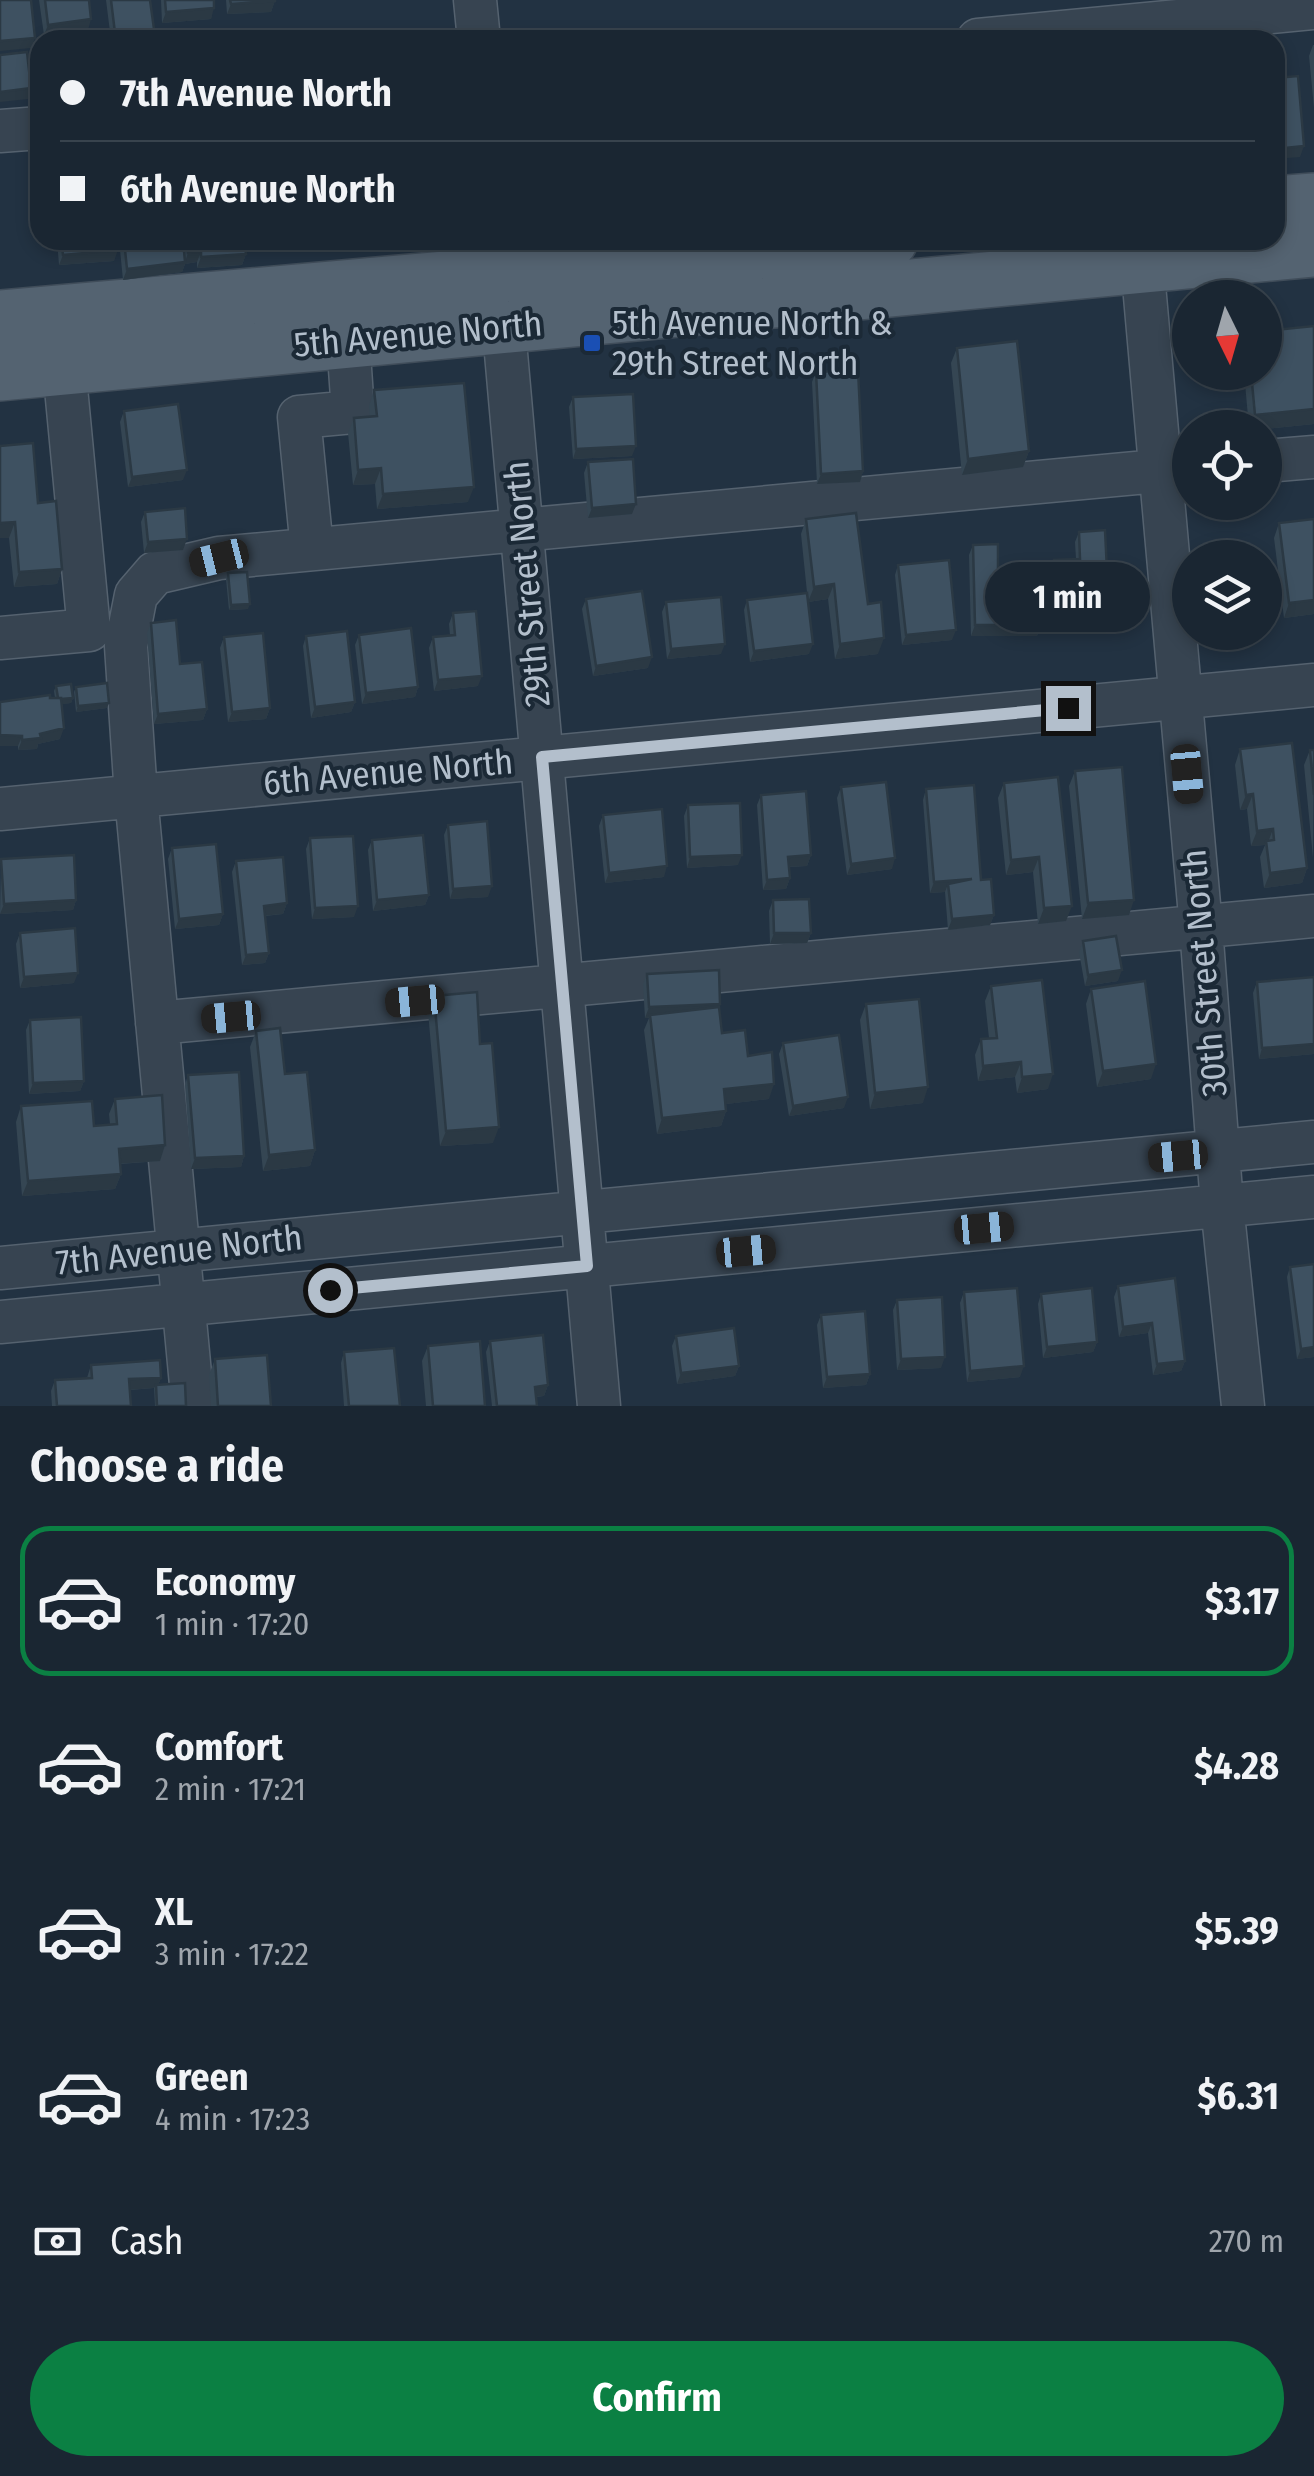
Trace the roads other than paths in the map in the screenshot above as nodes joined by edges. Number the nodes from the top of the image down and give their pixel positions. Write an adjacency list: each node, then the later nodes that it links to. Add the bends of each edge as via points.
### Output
1 (475, 0): 4 (street)
2 (1314, 8): 3 (street)
3 (1120, 22): 5 (street)
4 (477, 30)
5 (1057, 30)
6 (30, 129): 7 (street)
7 (0, 131)
8 (1314, 201): 9 (main road)
9 (1285, 203)
10 (1314, 249): 13 (main road, 5th Avenue North)
11 (732, 250): 15 (main road, 5th Avenue North)
12 (1279, 250): 14 (main road, 5th Avenue North)
13 (1285, 250)
14 (1141, 254): 15 (main road, 5th Avenue North); 20 (street, 30th Street North)
15 (500, 280): 16 (main road, 5th Avenue North); 17 (main road, 5th Avenue North); 25 (street, 29th Street North)
16 (0, 318)
17 (348, 340): 18 (main road, 5th Avenue North); 26 (street, via 353,412 299,418)
18 (64, 367): 19 (main road, 5th Avenue North); 27 (street, via 88,630)
19 (0, 373)
20 (1172, 450)
21 (1314, 457): 22 (street)
22 (1282, 460)
23 (1172, 469): 25 (street)
24 (1176, 520): 29 (street, 30th Street North)
25 (522, 530): 26 (street); 30 (street, 29th Street North)
26 (312, 549): 31 (street, via 219,558 155,574 136,595 126,646)
27 (0, 638)
28 (1314, 684): 29 (street, 6th Avenue North)
29 (1180, 697): 30 (street, 6th Avenue North); 34 (street, 30th Street North)
30 (542, 757): 31 (street, 6th Avenue North); 35 (street, 29th Street North)
31 (136, 796): 32 (street, 6th Avenue North); 36 (street)
32 (0, 809)
33 (1314, 916): 34 (street)
34 (1201, 927): 35 (street); 38 (street, 30th Street North)
35 (562, 988): 36 (street); 41 (street, 29th Street North)
36 (157, 1023): 42 (street)
37 (1314, 1142): 38 (street, 7th Avenue North)
38 (1218, 1152): 40 (street, 30th Street North); 41 (street, 7th Avenue North)
39 (1314, 1197): 40 (street, 7th Avenue North)
40 (1222, 1206): 43 (street, 7th Avenue North); 49 (street, 30th Street North)
41 (582, 1211): 42 (street, 7th Avenue North); 43 (street, 29th Street North)
42 (178, 1250): 44 (street, 7th Avenue North); 45 (street)
43 (587, 1266): 45 (street, 7th Avenue North); 48 (street, 29th Street North)
44 (0, 1268)
45 (183, 1304): 46 (street, 7th Avenue North); 47 (street)
46 (0, 1322)
47 (193, 1406)
48 (600, 1406)
49 (1244, 1406)

